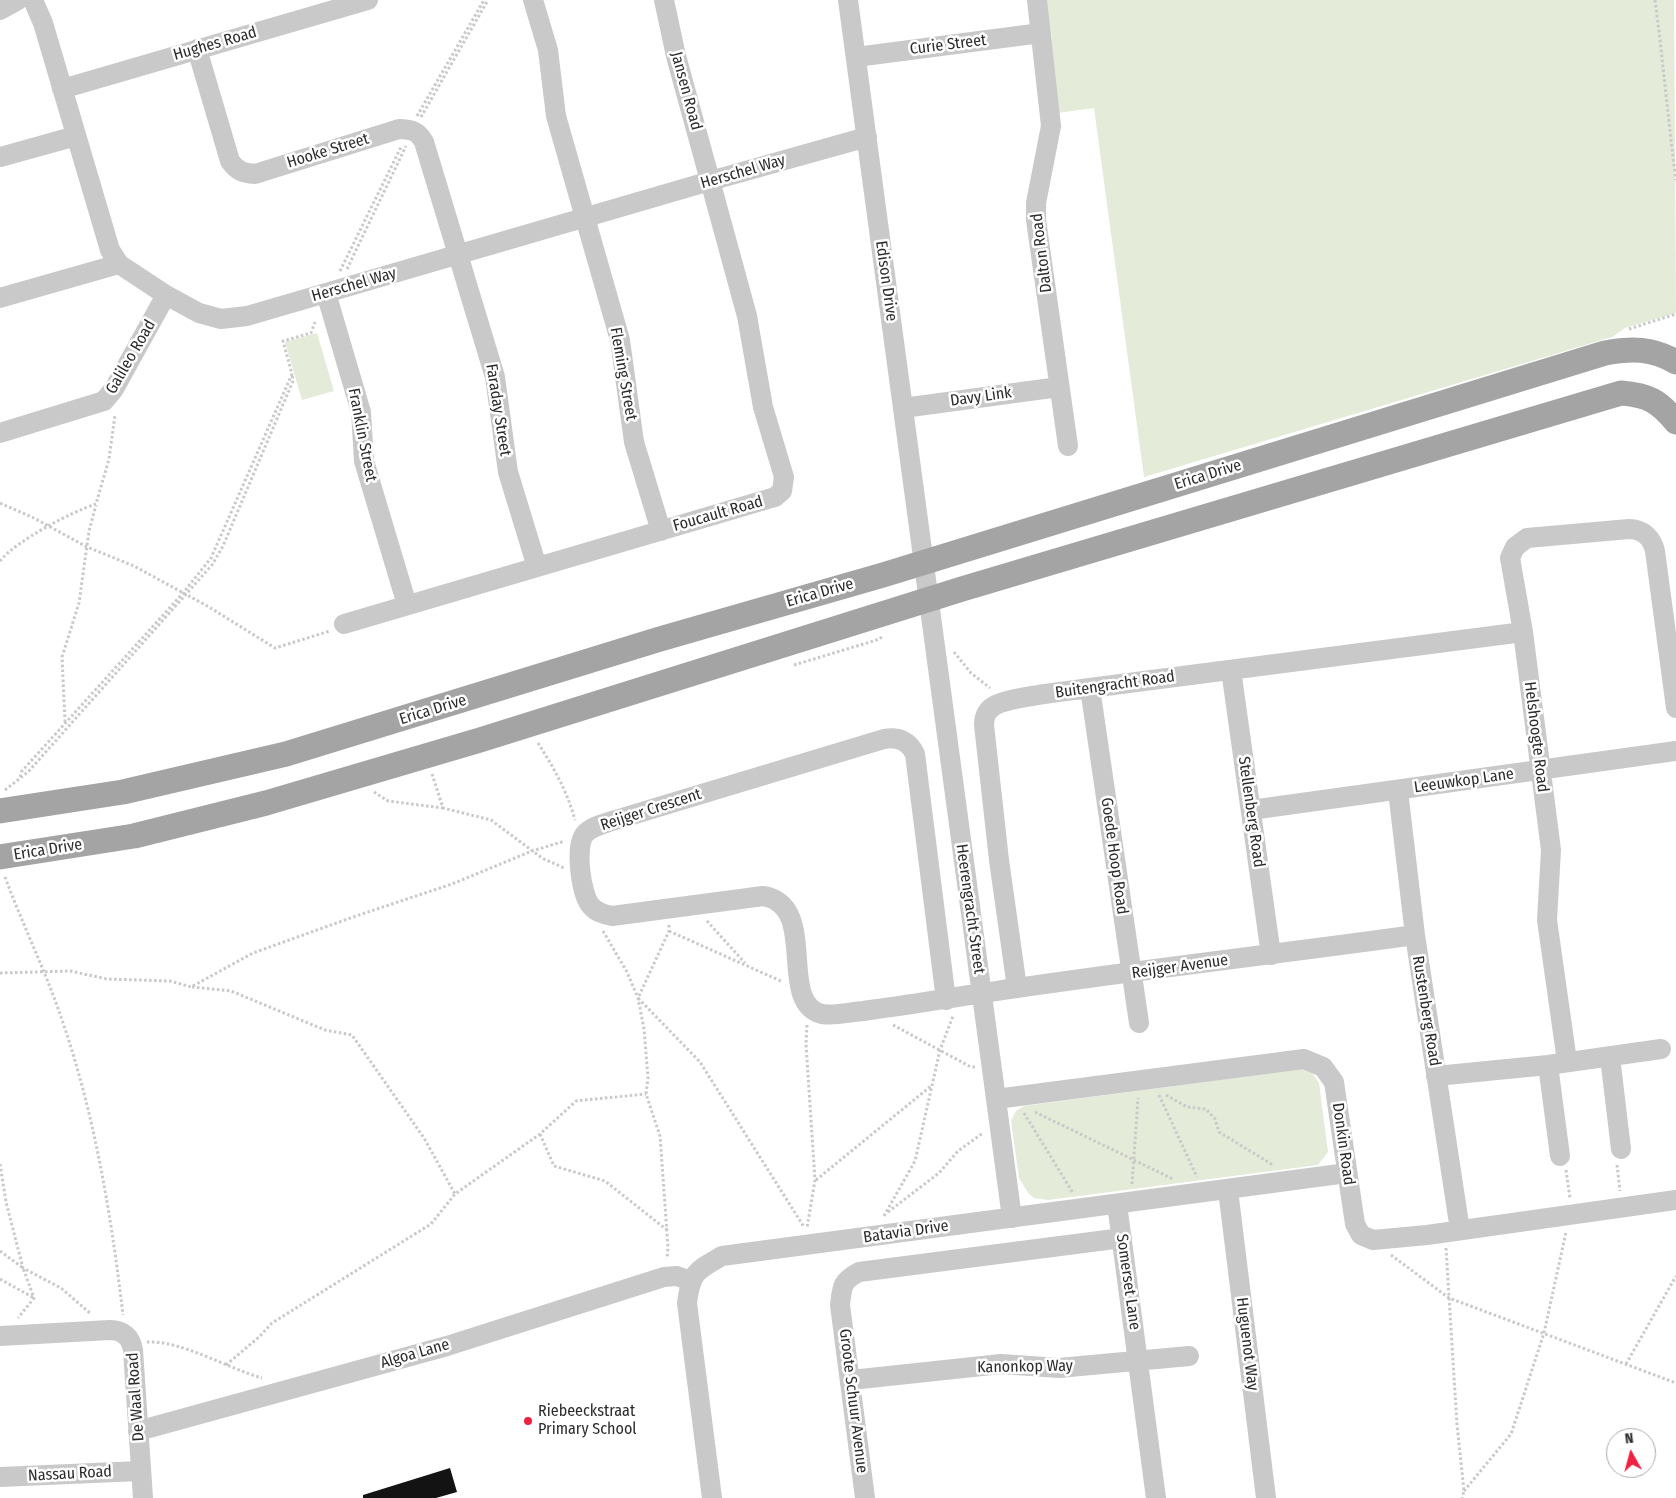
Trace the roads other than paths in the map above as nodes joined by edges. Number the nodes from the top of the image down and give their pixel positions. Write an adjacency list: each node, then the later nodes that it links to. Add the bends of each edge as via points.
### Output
1 (18, 0): 8 (street)
2 (33, 0): 12 (street, Herschel Way)
3 (368, 0): 10 (street, Hughes Road)
4 (533, 0): 17 (street, via 548,50 556,116)
5 (664, 0): 16 (street, Jansen Road)
6 (848, 0): 11 (street, Edison Drive)
7 (1037, 0): 9 (street, Dalton Road)
8 (0, 10)
9 (1041, 33): 11 (street, Curie Street); 24 (street, Dalton Road, via 1051,126 1036,203 1036,220)
10 (197, 49): 12 (street, Hughes Road); 18 (street, Hooke Street, via 230,161 236,169 255,174 399,129 419,133)
11 (856, 57): 14 (street, Edison Drive)
12 (62, 89): 13 (street, Herschel Way)
13 (76, 136): 15 (street); 19 (street, Herschel Way, via 106,240)
14 (867, 137): 16 (street, Herschel Way); 25 (street, Edison Drive)
15 (0, 157)
16 (710, 180): 17 (street, Herschel Way); 29 (street, Foucault Road, via 747,316 763,407 784,486 776,497)
17 (584, 217): 18 (street, Herschel Way); 29 (street, Fleming Street, via 620,340 634,442)
18 (459, 254): 20 (street, Herschel Way); 31 (street, Faraday Street, via 495,376 508,472)
19 (119, 264): 21 (street, Herschel Way); 22 (street)
20 (326, 293): 21 (street, Herschel Way, via 230,319 199,313); 33 (street, Franklin Street, via 361,412 364,461)
21 (166, 295): 27 (street, Galileo Road, via 109,397 93,406)
22 (0, 298)
23 (1676, 362): 30 (main road, Erica Drive, via 1630,339 1605,353)
24 (1059, 387): 25 (street, Davy Link); 28 (street, Dalton Road)
25 (903, 408): 30 (street, Edison Drive)
26 (1676, 422): 32 (main road, Erica Drive, via 1663,405 1641,394 1621,393)
27 (0, 433)
28 (1068, 446)
29 (661, 531): 31 (street, Foucault Road)
30 (924, 562): 32 (street, Heerengracht Street); 43 (main road, Erica Drive, via 286,754 123,792)
31 (537, 567): 33 (street, Foucault Road)
32 (929, 599): 44 (main road, Erica Drive, via 490,738 266,803); 49 (street, Heerengracht Street)
33 (407, 606): 34 (street, Foucault Road)
34 (344, 624)
35 (1522, 632): 36 (street, Buitengracht Road); 38 (street, Helshoogte Road, via 1510,558 1516,547 1527,538 1629,529 1645,534 1656,551); 40 (street, Helshoogte Road)
36 (1232, 670): 37 (street, Buitengracht Road); 42 (street, Stellenberg Road)
37 (1090, 688): 47 (street, Goede Hoop Road); 48 (street, Buitengracht Road, via 994,705 988,711 984,725)
38 (1676, 708)
39 (1676, 751): 40 (street, Leeuwkop Lane)
40 (1539, 771): 41 (street, Leeuwkop Lane); 54 (street, Helshoogte Road, via 1551,850 1547,920)
41 (1398, 791): 42 (street, Leeuwkop Lane); 45 (street, Rustenberg Road)
42 (1251, 810): 46 (street, Stellenberg Road)
43 (0, 811)
44 (2, 867)
45 (1415, 935): 46 (street, Reijger Avenue); 56 (street, Rustenberg Road)
46 (1271, 954): 47 (street, Reijger Avenue)
47 (1131, 973): 48 (street, Reijger Avenue); 51 (street, Goede Hoop Road)
48 (1017, 988): 49 (street, Reijger Avenue)
49 (982, 993): 50 (street, Reijger Avenue); 57 (street, Heerengracht Street)
50 (951, 999): 50 (street, Reijger Crescent, via 819,1013 808,1006 803,997 791,918 783,905 763,896 612,916 600,913 590,906 585,894 580,846 584,835 612,821 884,739 902,740 915,754)
51 (1139, 1023)
52 (1661, 1050): 53 (street)
53 (1610, 1057): 54 (street); 58 (street)
54 (1567, 1061): 55 (street)
55 (1548, 1065): 56 (street); 59 (street)
56 (1436, 1076): 65 (street, Rustenberg Road)
57 (996, 1099): 60 (street, Donkin Road, via 1304,1059 1318,1063 1334,1082); 64 (street, Heerengracht Street)
58 (1621, 1148)
59 (1560, 1156)
60 (1347, 1173): 61 (street, Batavia Drive); 65 (street, Donkin Road, via 1354,1224 1358,1233 1368,1239)
61 (1228, 1190): 63 (street, Batavia Drive, via 1187,1189); 80 (street, Huguenot Way)
62 (1676, 1200): 65 (street)
63 (1125, 1203): 64 (street, Batavia Drive); 66 (street, Somerset Lane)
64 (1012, 1218): 67 (street, Batavia Drive, via 722,1256 703,1267)
65 (1453, 1231)
66 (1122, 1238): 68 (street, Batavia Drive, via 859,1272 846,1279 841,1289); 71 (street, Somerset Lane)
67 (690, 1281): 73 (street, Algoa Lane, via 677,1276 664,1277 447,1346); 77 (street, via 687,1303)
68 (840, 1304): 72 (street, Groote Schuur Avenue)
69 (7, 1335): 73 (street, De Waal Road, via 98,1331 125,1337)
70 (1189, 1356): 71 (street)
71 (1138, 1361): 72 (street, Kanonkop Way, via 1059,1368 1001,1364); 79 (street, Somerset Lane)
72 (851, 1380): 78 (street, Groote Schuur Avenue)
73 (138, 1431): 74 (street, De Waal Road)
74 (140, 1471): 75 (street, Nassau Road); 76 (street, De Waal Road)
75 (0, 1477)
76 (143, 1498)
77 (712, 1498)
78 (865, 1498)
79 (1156, 1498)
80 (1266, 1498)

